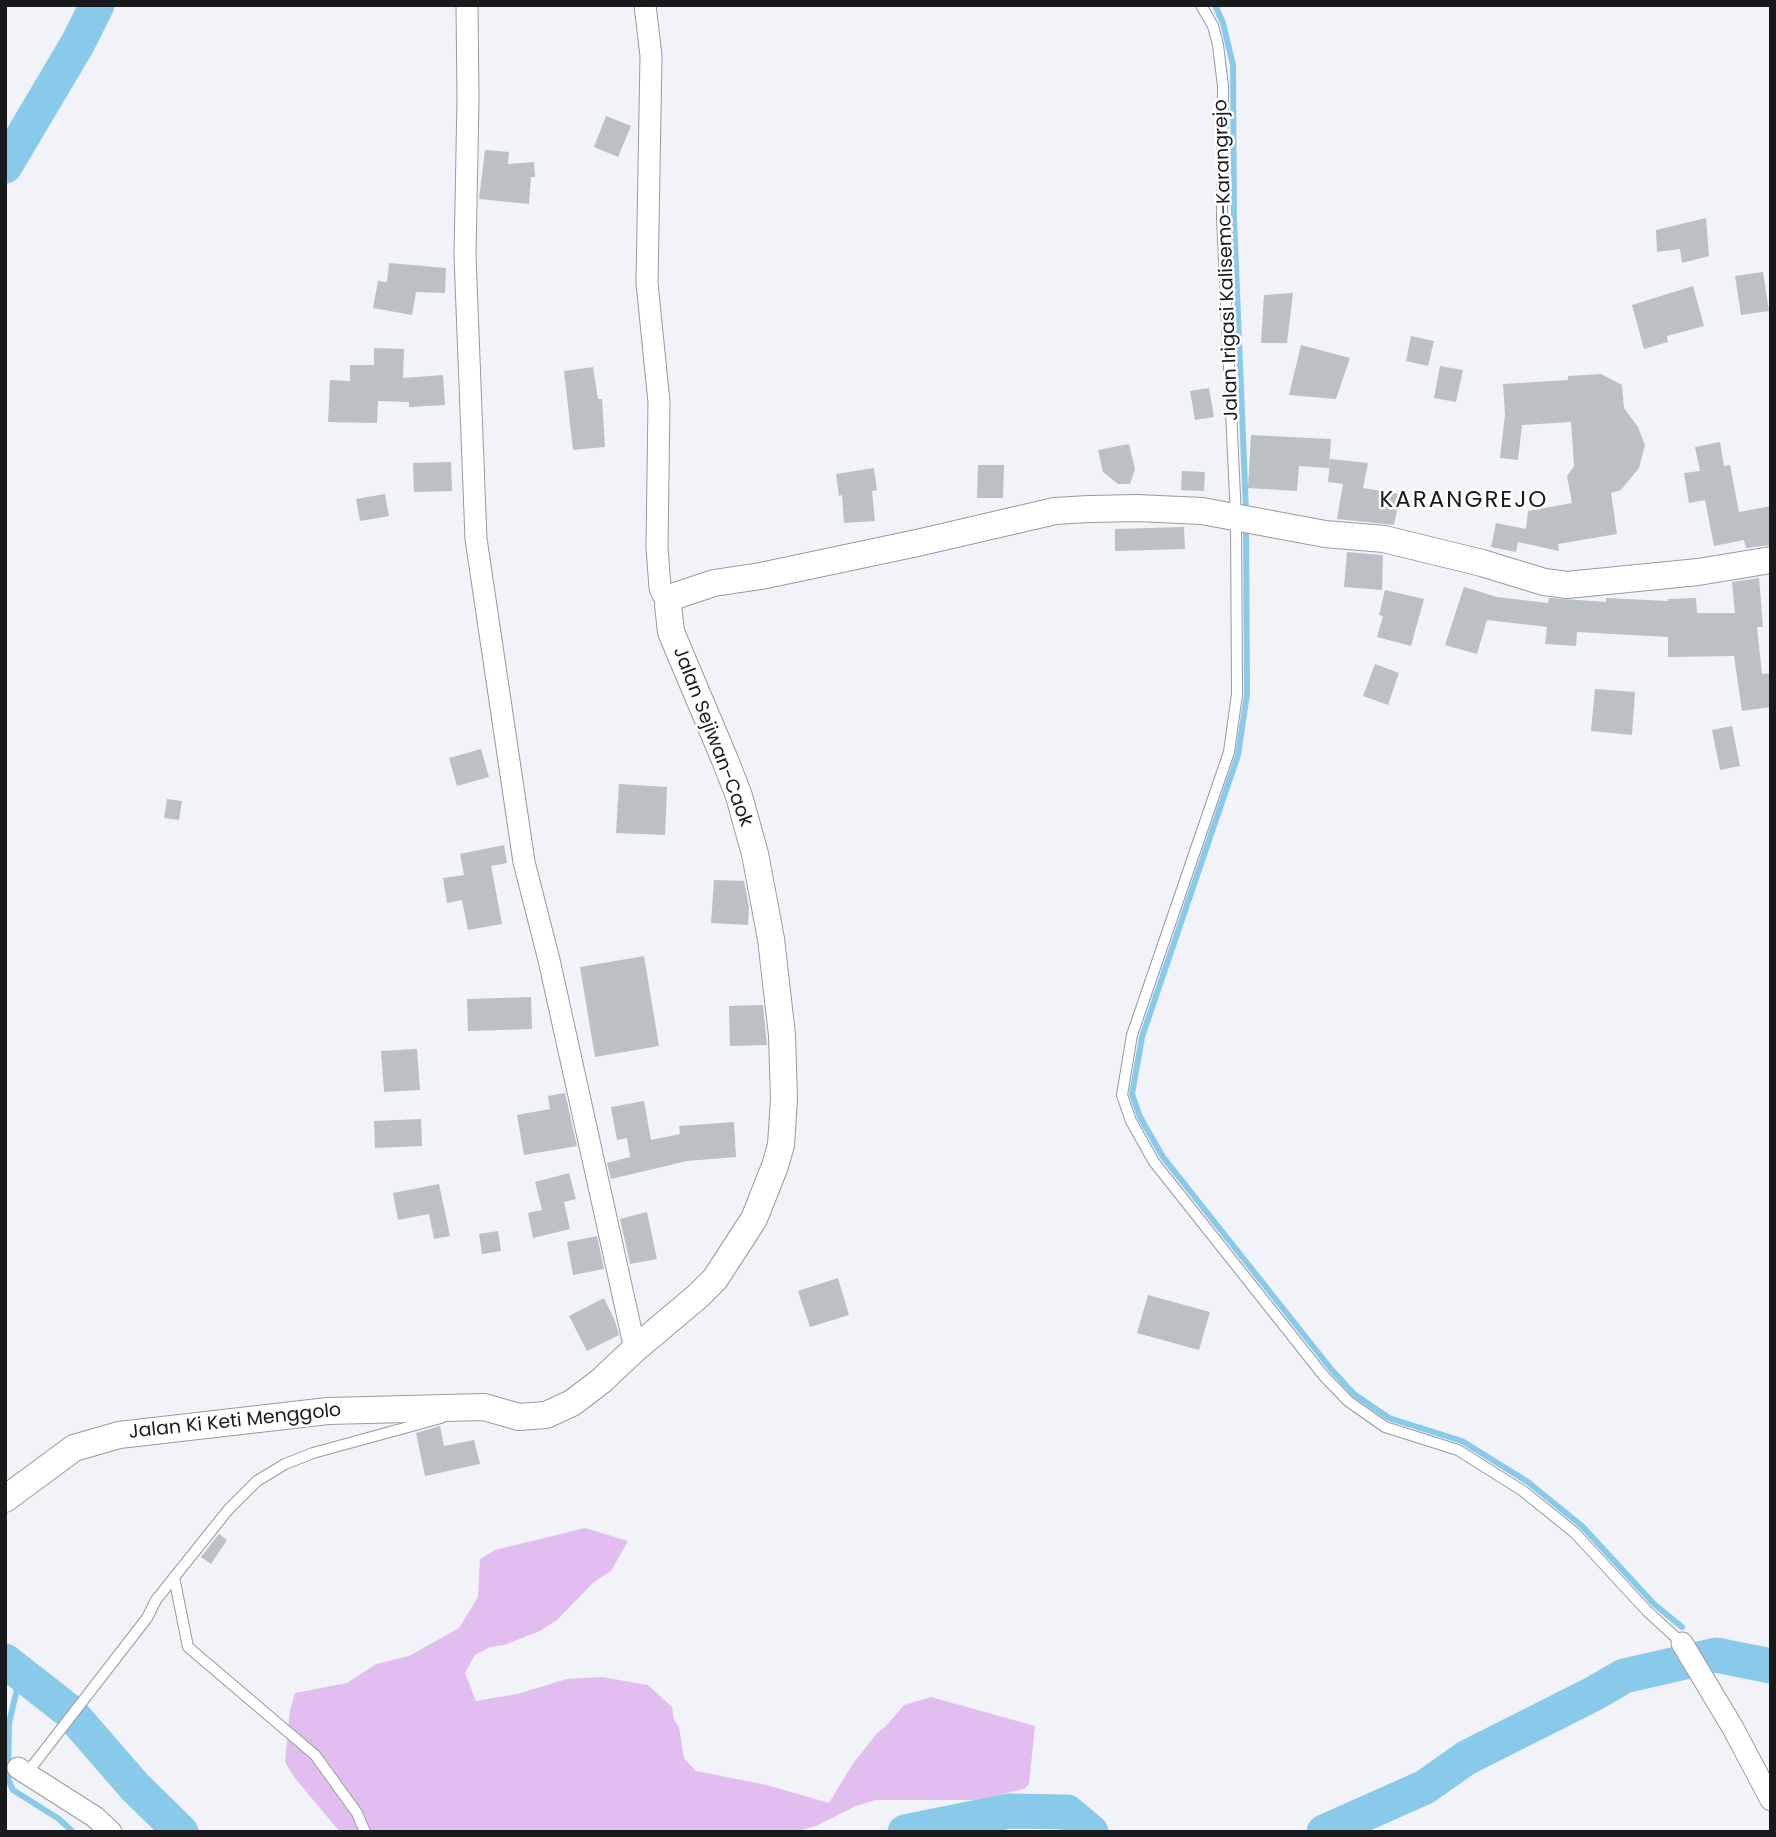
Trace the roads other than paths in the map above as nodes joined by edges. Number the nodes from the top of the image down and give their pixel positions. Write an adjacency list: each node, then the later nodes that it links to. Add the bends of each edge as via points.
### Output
1 (467, 5): 7 (street, via 465,256 476,539 524,862)
2 (645, 5): 6 (street, via 651,57 647,284 659,402 657,547 660,588)
3 (1201, 5): 4 (lane, Jalan Irigasi Kalisemo-Karangrejo, via 1213,26 1222,76 1224,268)
4 (1246, 520): 5 (street, via 1384,539 1567,585); 6 (street, via 1202,511 1055,511 714,583 672,597); 11 (lane, Jalan Irigasi Kalisemo-Karangrejo, via 1237,694 1228,752 1132,1035 1122,1095 1131,1121 1154,1163 1323,1376 1348,1401 1385,1427 1458,1450 1522,1491 1574,1533)
5 (1771, 560)
6 (668, 605): 7 (street, Jalan Sejiwan-Caok, via 671,632 739,796 755,854 780,1002 784,1099 781,1145 754,1219 715,1279)
7 (635, 1349): 8 (street, Jalan Sejiwan-Caok, via 572,1403 546,1415 519,1417)
8 (484, 1407): 9 (street, Jalan Ki Keti Menggolo, via 328,1411 118,1435 74,1448); 10 (lane, via 313,1453 270,1472 241,1495)
9 (5, 1499)
10 (174, 1577): 12 (lane, via 147,1618); 15 (lane, via 188,1647 315,1755 357,1813)
11 (1682, 1643): 13 (street)
12 (22, 1765): 14 (street)
13 (1771, 1800)
14 (111, 1832)
15 (365, 1832)

